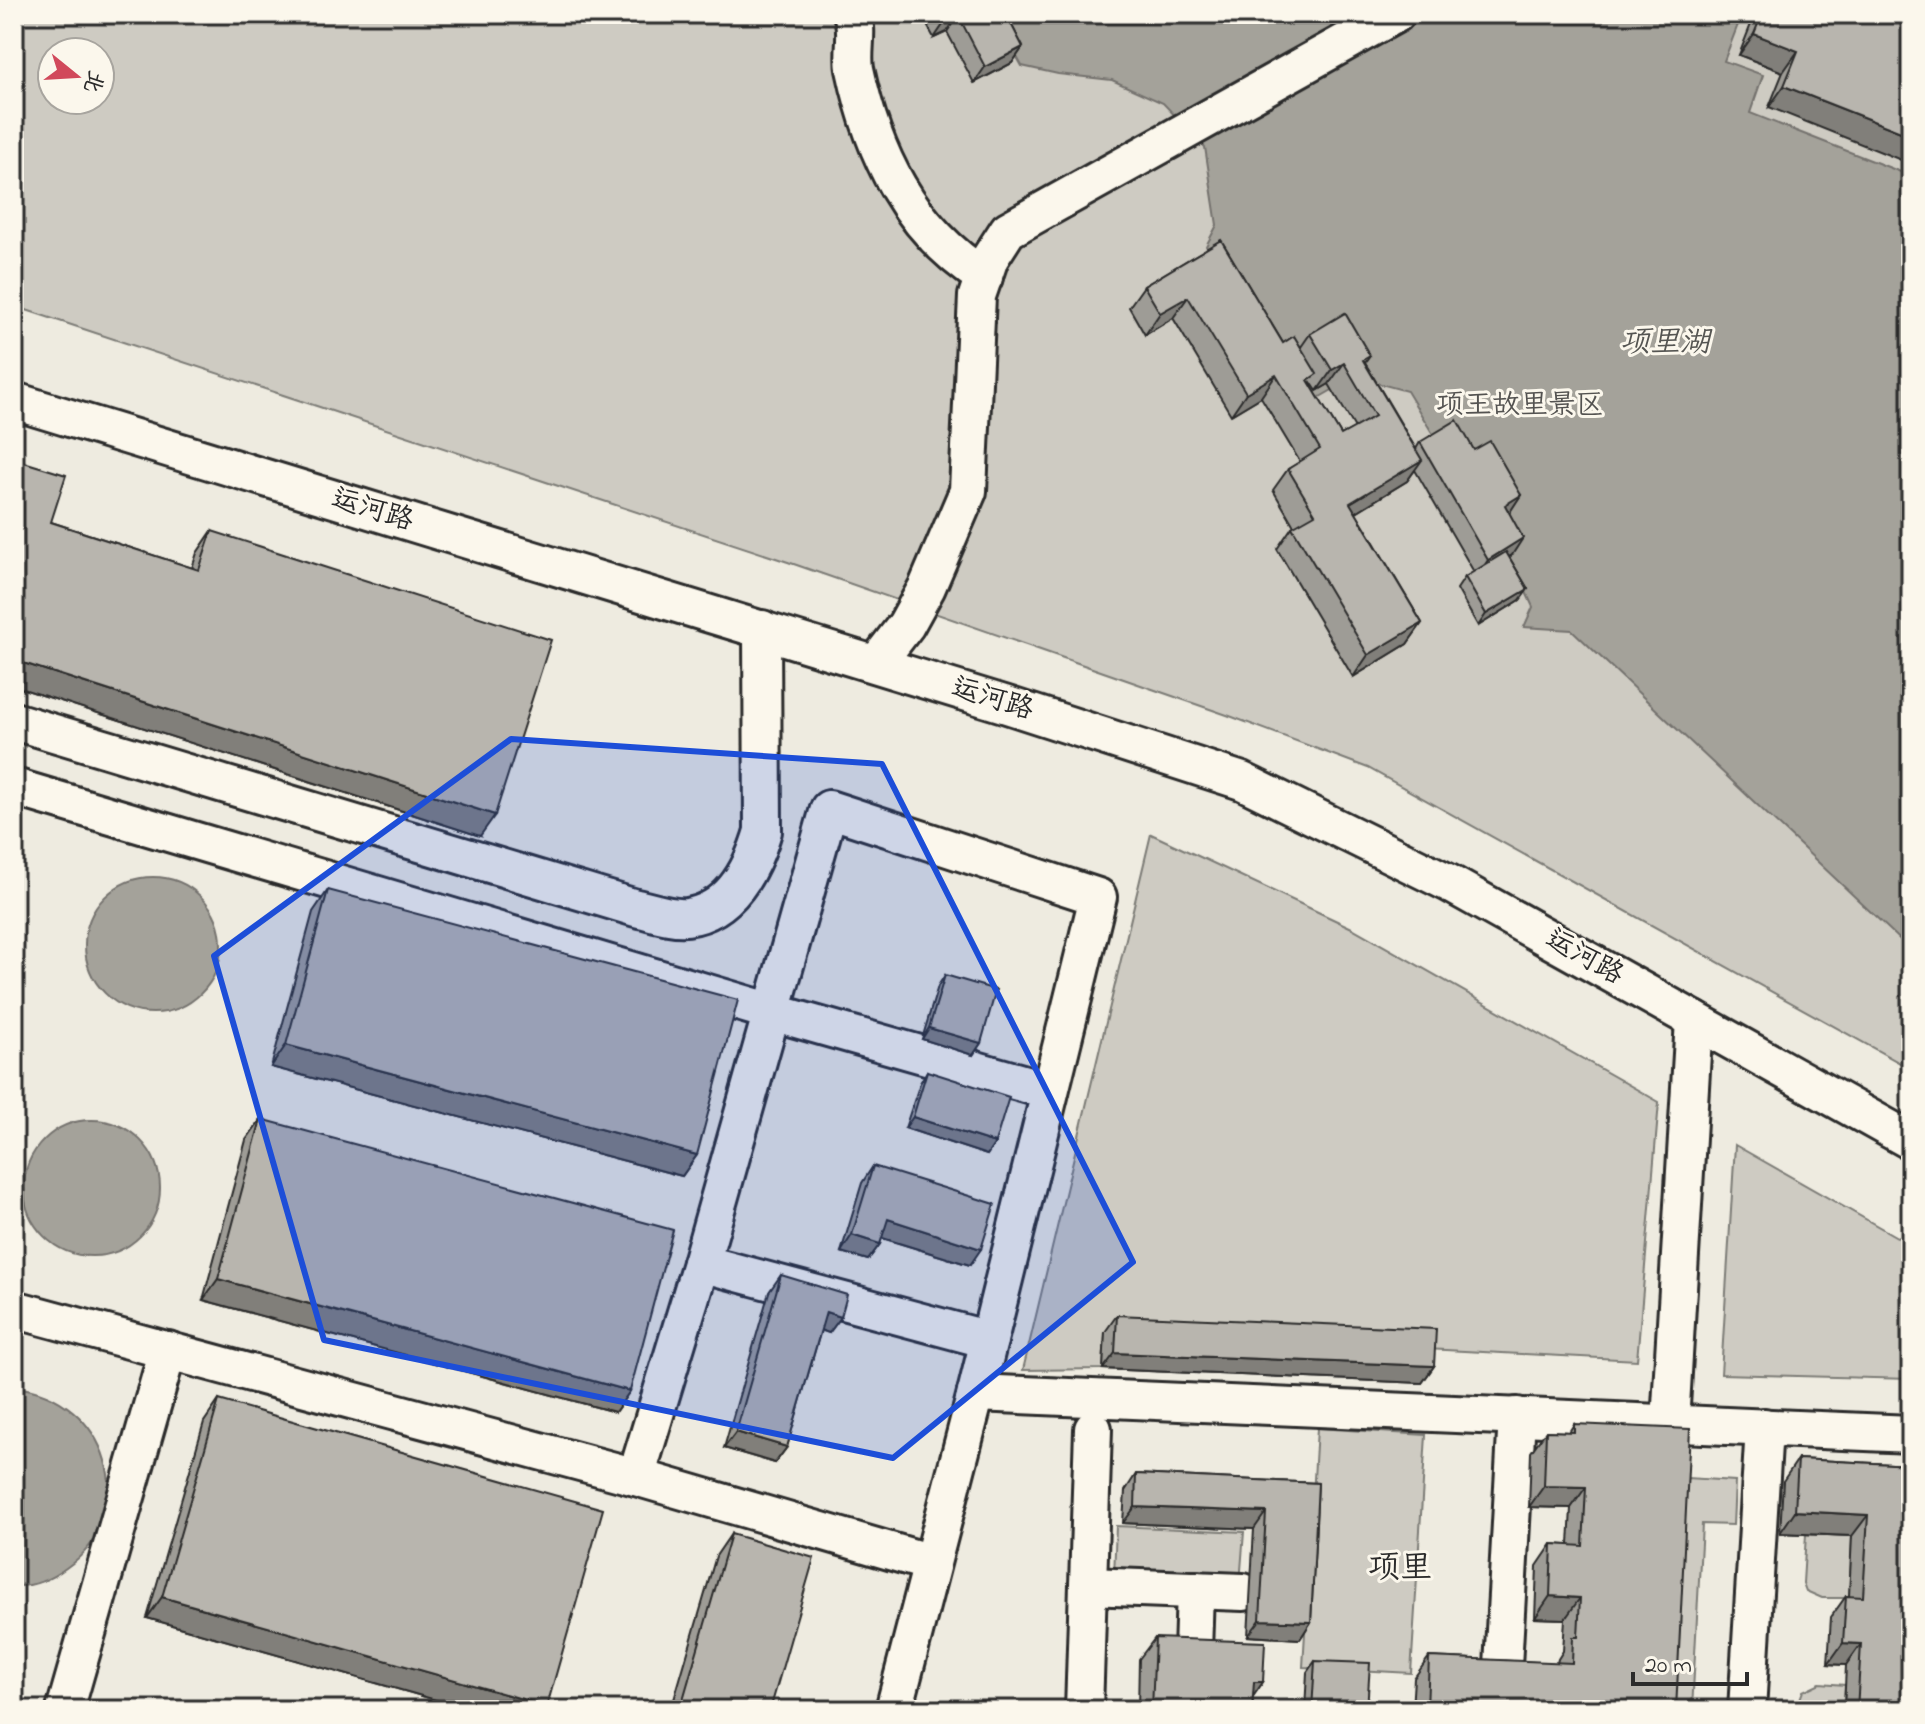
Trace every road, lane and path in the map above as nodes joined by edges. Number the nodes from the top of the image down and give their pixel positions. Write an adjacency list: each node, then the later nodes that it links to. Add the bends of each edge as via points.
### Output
1 (852, 14): 3 (street, via 861,94 891,173 937,242)
2 (1396, 14): 3 (street, via 1008,230)
3 (984, 277): 6 (street, via 977,296 968,491 927,587)
4 (14, 401): 5 (street, 运河路)
5 (762, 629): 6 (street, 运河路); 7 (street, via 763,831 739,884 715,908 685,917 636,908)
6 (876, 664): 10 (street, 运河路, via 1242,781 1449,883)
7 (14, 721)
8 (14, 787): 9 (street)
9 (772, 1012): 11 (street); 11 (street, via 829,809 1098,897); 13 (street)
10 (1694, 1020): 12 (street, 运河路); 19 (street)
11 (1050, 1091): 15 (street)
12 (1911, 1141)
13 (701, 1263): 15 (street); 23 (street)
14 (14, 1309): 16 (street)
15 (989, 1340): 17 (street)
16 (168, 1350): 23 (street); 30 (street)
17 (976, 1393): 18 (street); 24 (street)
18 (1517, 1416): 19 (street); 29 (street)
19 (1670, 1423): 20 (street)
20 (1764, 1427): 22 (street); 33 (street)
21 (1093, 1429): 25 (street)
22 (1911, 1434)
23 (636, 1477): 24 (street)
24 (931, 1563): 31 (street)
25 (1088, 1586): 26 (street); 32 (street)
26 (1195, 1590): 27 (street); 28 (street)
27 (1243, 1592)
28 (1193, 1652)
29 (1503, 1666)
30 (65, 1710)
31 (894, 1710)
32 (1084, 1710)
33 (1747, 1710)

